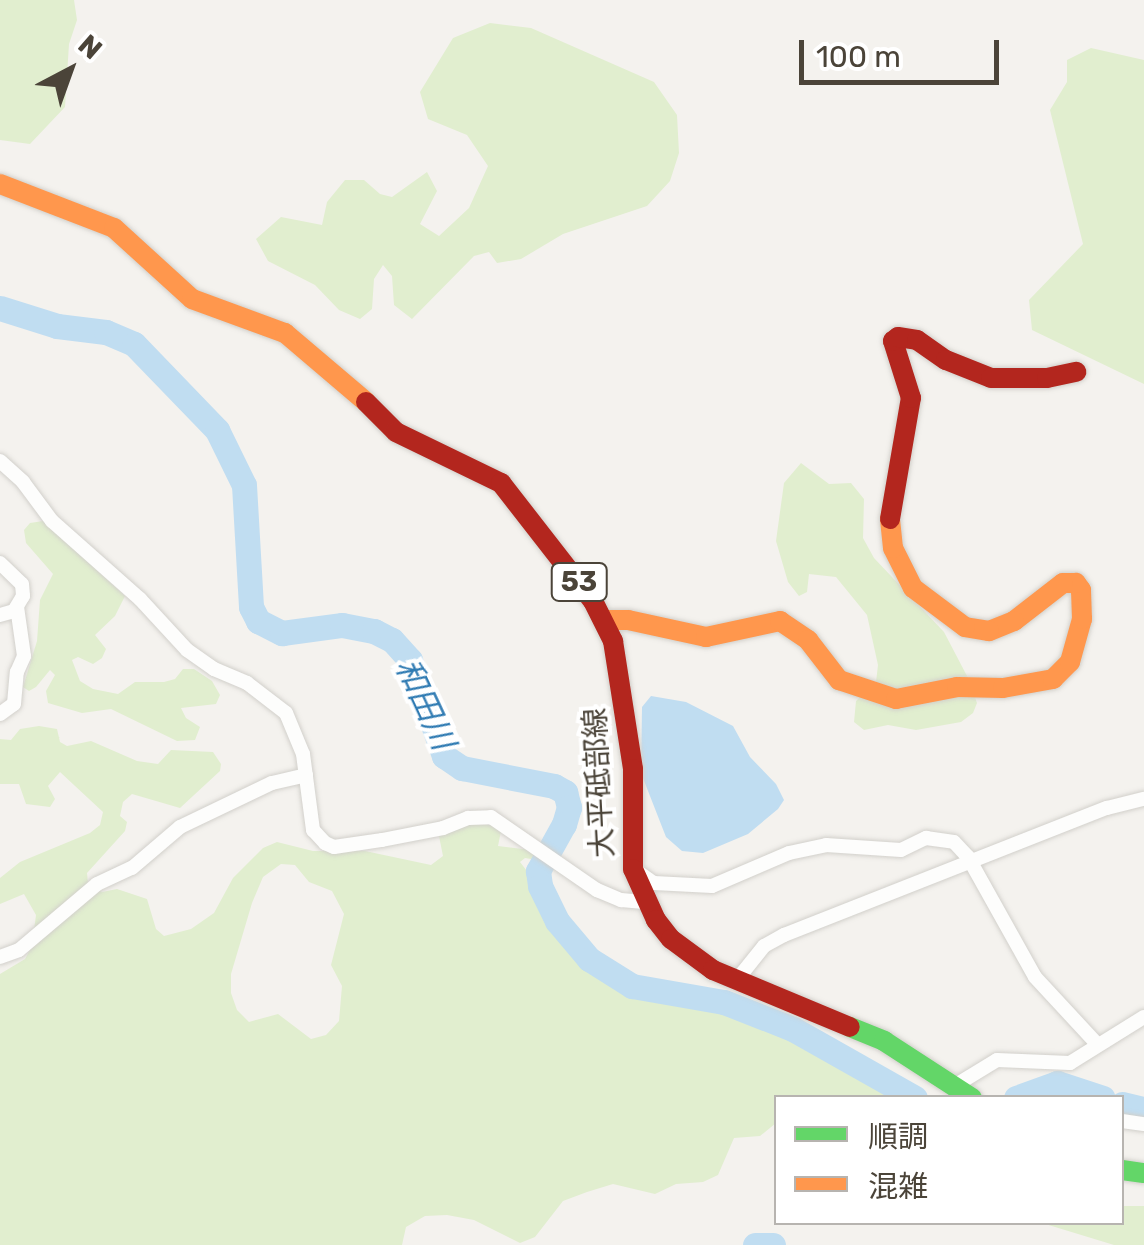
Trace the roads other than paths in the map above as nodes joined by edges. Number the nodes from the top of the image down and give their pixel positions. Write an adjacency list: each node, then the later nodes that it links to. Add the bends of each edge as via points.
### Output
1 (0, 184): 7 (main road, 大平砥部線 / 53, via 114,228 192,299 285,333 396,432 501,483)
2 (1076, 372): 7 (main road, via 991,378 917,340 893,341 911,398 890,514 901,568 946,616 989,631 1076,582 1082,619 1070,662 1053,679 896,698 839,680 808,640 780,621 706,637)
3 (0, 460): 9 (street, via 52,521 187,650 286,713 297,731)
4 (0, 562): 5 (street, via 22,584)
5 (17, 607): 6 (street); 8 (street, via 24,656 14,704)
6 (0, 616)
7 (605, 620): 12 (main road, 大平砥部線 / 53, via 626,702)
8 (0, 714)
9 (306, 776): 13 (street, via 313,830 334,847 491,817 597,890); 14 (street, via 272,782 180,827)
10 (1144, 799): 11 (street)
11 (970, 864): 12 (street, via 954,842 926,838 901,850 826,845 789,853 712,886 654,883); 15 (street, via 784,935 764,946); 17 (street, via 1035,977)
12 (633, 869): 13 (main road, 大平砥部線 / 53)
13 (644, 902): 15 (main road, 大平砥部線 / 53, via 671,939)
14 (0, 958)
15 (736, 981): 18 (main road, 大平砥部線 / 53, via 884,1042)
16 (1144, 1017): 17 (street)
17 (1096, 1044): 18 (street, via 1070,1063 997,1060)
18 (964, 1091)

